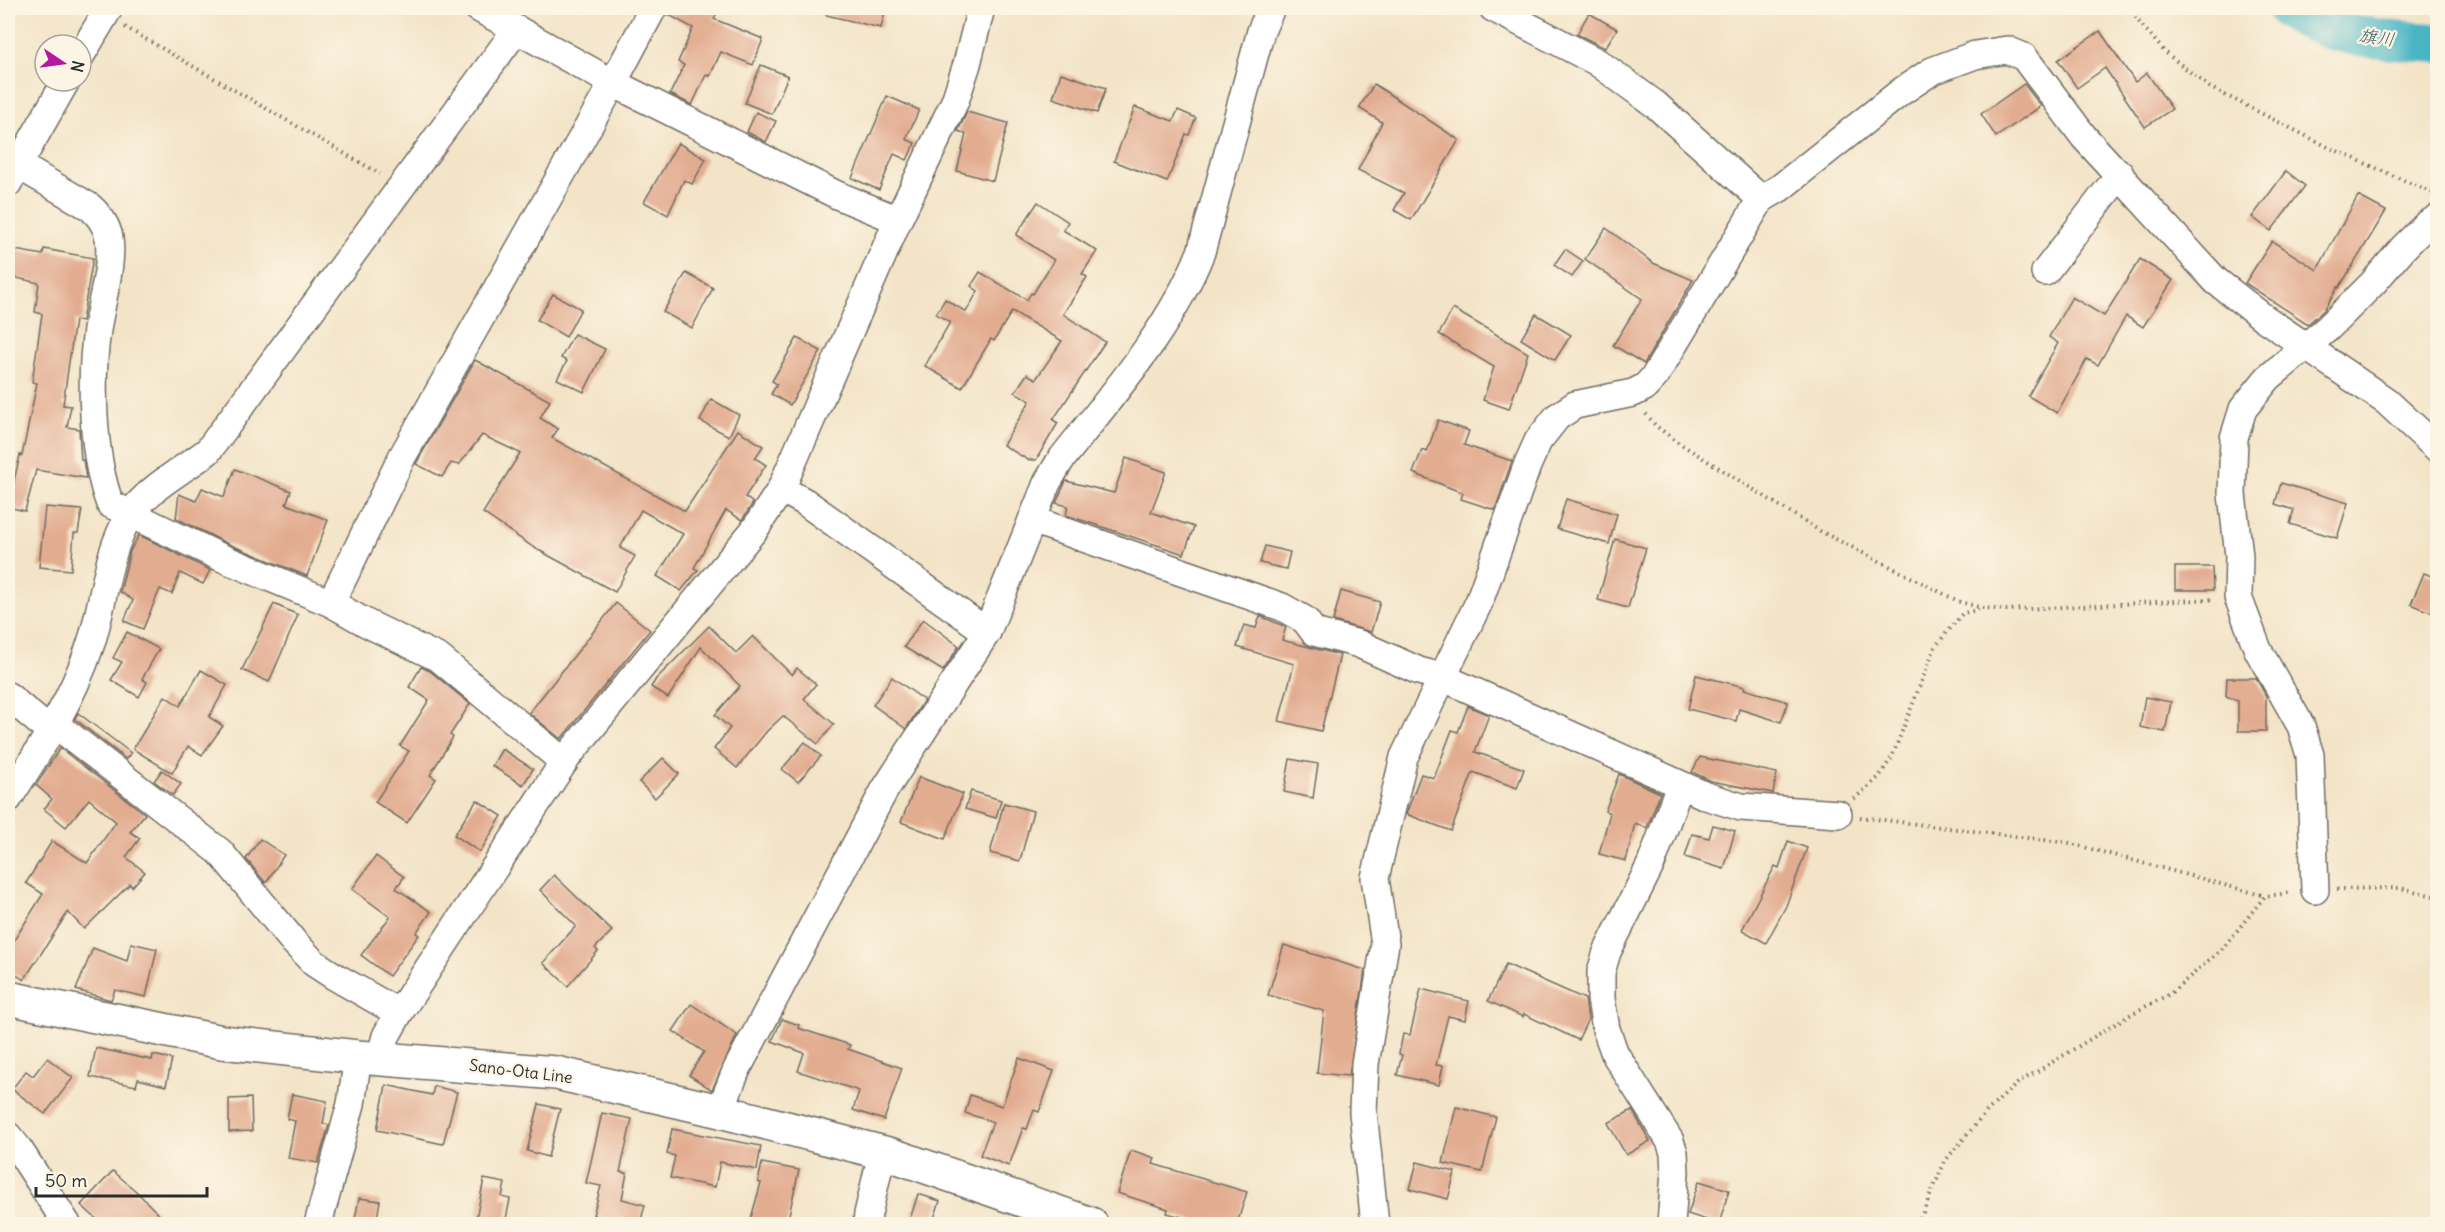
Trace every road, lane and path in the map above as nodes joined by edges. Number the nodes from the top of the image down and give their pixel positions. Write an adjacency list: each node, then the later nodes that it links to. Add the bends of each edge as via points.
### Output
1 (478, 8): 8 (street)
2 (653, 8): 10 (street)
3 (981, 8): 18 (street, via 955,101)
4 (1271, 8): 25 (street, via 1257,43 1202,252 1190,281 1152,341 1060,461)
5 (1492, 8): 16 (street, via 1597,62 1656,105)
6 (2127, 8): 15 (path, via 2165,52 2209,87 2328,147)
7 (106, 11): 9 (street); 14 (path)
8 (516, 30): 10 (street); 14 (street)
9 (93, 34)
10 (613, 83): 18 (street, via 837,195); 27 (street, via 402,457)
11 (59, 93): 12 (street)
12 (13, 174): 24 (street, via 90,207 98,213 109,237 93,398 106,494 110,504)
13 (2120, 174): 16 (street, via 2084,137 2024,57 2007,50 1975,55 1932,71); 19 (street); 20 (street, via 2216,281)
14 (402, 187): 24 (street, via 208,451 153,489)
15 (2438, 196)
16 (1761, 198): 21 (street, via 1655,376)
17 (2438, 218): 20 (street, via 2410,240 2373,283)
18 (898, 220): 23 (street)
19 (2044, 272)
20 (2307, 346): 22 (street, via 2386,401); 26 (street, via 2260,387 2237,424 2232,494 2239,556)
21 (1633, 393): 28 (path, via 1656,426 1820,531 1960,602); 30 (street, via 1575,405 1557,417 1538,441 1479,602)
22 (2438, 449)
23 (781, 489): 29 (street, via 805,502); 33 (street, via 755,529)
24 (131, 514): 27 (street, via 220,557); 32 (street, via 113,551 90,646)
25 (1032, 520): 29 (street); 30 (street, via 1282,607 1305,620 1314,632 1359,644)
26 (2238, 597): 28 (path); 37 (street, via 2258,650 2301,726 2310,754)
27 (331, 603): 33 (street, via 439,658)
28 (1983, 608): 36 (path, via 1963,613 1935,647 1892,758 1879,777)
29 (987, 632): 43 (street, via 885,791 736,1071)
30 (1442, 677): 34 (street); 50 (street, via 1404,757 1375,878 1385,944 1365,1064 1364,1112)
31 (8, 696): 32 (street, via 39,723)
32 (53, 727): 35 (street); 41 (street, via 64,731 220,852 314,963)
33 (564, 762): 41 (street)
34 (1680, 785): 36 (street, via 1741,807); 51 (street, via 1651,864 1601,972 1606,1029 1615,1054 1674,1153)
35 (8, 799)
36 (1838, 814): 38 (path, via 2069,843)
37 (2315, 890): 38 (path); 39 (path, via 2401,888)
38 (2265, 896): 52 (path, via 2223,948 2170,994 2018,1083 1988,1110 1945,1161)
39 (2438, 897)
40 (8, 998): 42 (main road, Sano-Ota Line, via 222,1042)
41 (399, 1012): 42 (street)
42 (369, 1057): 43 (main road, Sano-Ota Line, via 556,1073); 47 (street, via 351,1104)
43 (720, 1111): 45 (main road, Sano-Ota Line)
44 (8, 1136): 46 (street)
45 (882, 1152): 48 (street); 49 (main road, Sano-Ota Line)
46 (67, 1224)
47 (318, 1224)
48 (867, 1224)
49 (1091, 1224)
50 (1375, 1224)
51 (1671, 1224)
52 (1918, 1224)

